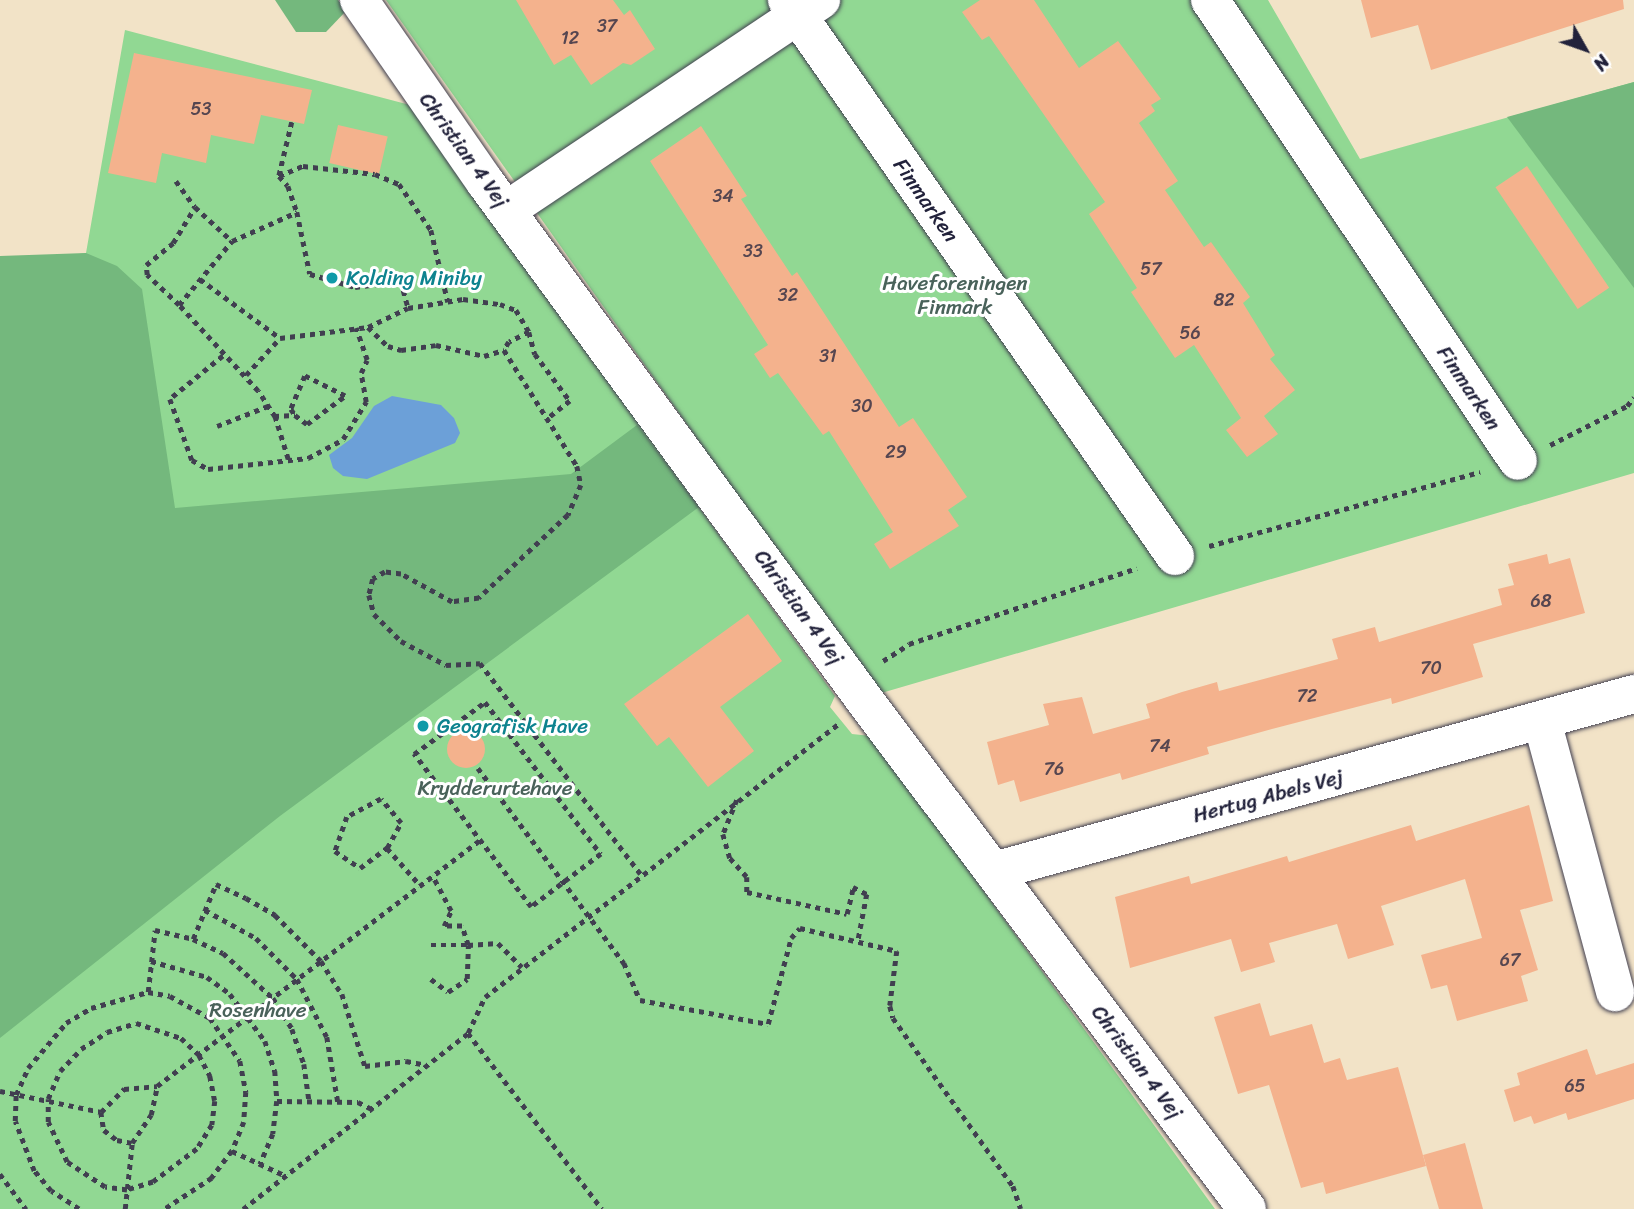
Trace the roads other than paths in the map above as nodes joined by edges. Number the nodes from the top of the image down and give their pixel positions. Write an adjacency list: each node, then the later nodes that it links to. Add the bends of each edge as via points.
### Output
1 (359, 0): 4 (street, Christian 4 Vej)
2 (1210, 0): 5 (street, Finmarken)
3 (802, 5): 4 (street, Finmarken); 6 (street, Finmarken)
4 (507, 210): 9 (street, Christian 4 Vej)
5 (1518, 461)
6 (1175, 556)
7 (1634, 694): 8 (street, Hertug Abels Vej)
8 (1542, 721): 9 (street, Hertug Abels Vej); 10 (street)
9 (994, 871): 11 (street, Christian 4 Vej)
10 (1615, 992)
11 (1247, 1209)

